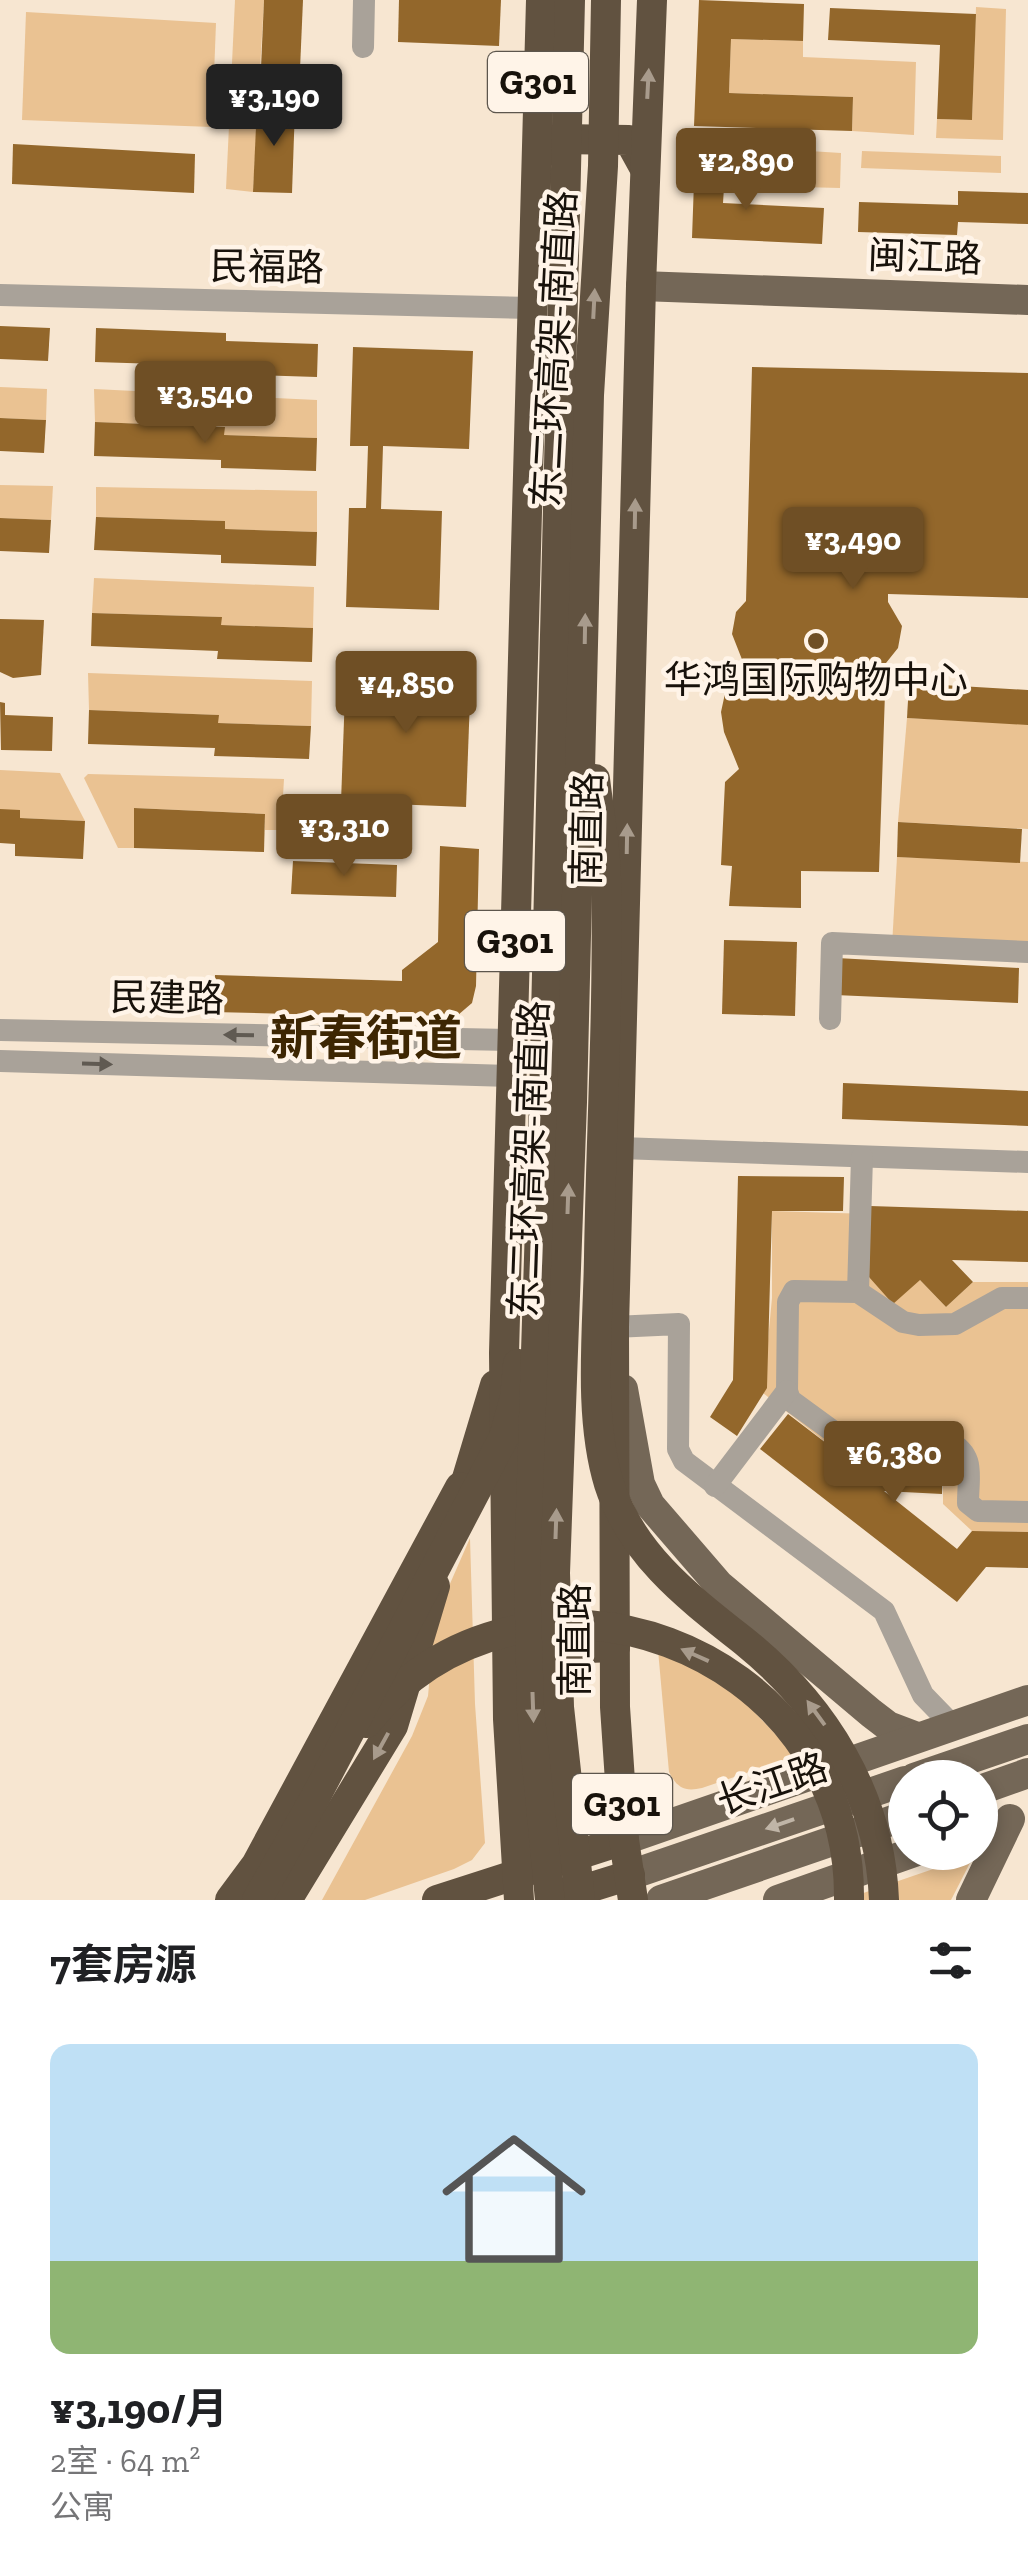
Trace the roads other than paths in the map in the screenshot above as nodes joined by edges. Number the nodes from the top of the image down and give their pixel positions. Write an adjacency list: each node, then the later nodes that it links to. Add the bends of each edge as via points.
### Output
1 (364, 0): 6 (street)
2 (540, 0): 7 (highway, 南直路 / G301)
3 (570, 0): 15 (highway, 东二环高架-南直路, bridge)
4 (606, 0): 14 (highway, 东二环高架-南直路, one-way to 4, bridge)
5 (652, 0): 8 (highway, 南直路 / G301, one-way to 5)
6 (363, 47)
7 (534, 164): 8 (highway, via 558,139 629,140); 13 (highway, 南直路 / G301)
8 (645, 168): 9 (highway, 南直路 / G301)
9 (641, 280): 10 (main road, 闽江路); 12 (main road, 闽江路); 22 (highway, 南直路 / G301, one-way to 9)
10 (1028, 288)
11 (0, 296): 13 (street, 民福路)
12 (1028, 300)
13 (532, 308): 19 (highway, 南直路 / G301)
14 (584, 677): 55 (highway, 东二环高架-南直路, one-way to 14, bridge, via 558,1706 554,1573); 59 (highway, one-way to 14, bridge, via 868,1805 817,1714 772,1665 664,1574 632,1534 608,1480 599,1429 598,1345 606,875)
15 (552, 682): 43 (highway, bridge, via 532,884 515,1396 504,1437); 54 (highway, 东二环高架-南直路, one-way to 54, bridge, via 529,1572 532,1712)
16 (1028, 952): 17 (street, via 832,943)
17 (830, 1019)
18 (0, 1030): 19 (street, 民建路, one-way to 18)
19 (512, 1040): 21 (highway, 南直路 / G301)
20 (0, 1061): 21 (street, 民建路, one-way to 21)
21 (510, 1076): 28 (highway, 南直路 / G301)
22 (620, 1148): 23 (street); 27 (highway, 南直路 / G301)
23 (862, 1156): 24 (street); 25 (street)
24 (1028, 1162)
25 (858, 1292): 26 (street, via 903,1322 918,1324 954,1324 1002,1298); 29 (street, via 794,1291 788,1302)
26 (1028, 1298)
27 (614, 1326): 31 (street, via 679,1324 678,1449); 33 (highway, 南直路 / G301); 37 (main road, via 631,1443 650,1505 719,1585 888,1726)
28 (504, 1353): 30 (highway); 34 (highway, 南直路 / G301)
29 (787, 1390): 31 (street); 32 (street, via 790,1400 842,1438 948,1441 962,1448 968,1503 978,1511)
30 (470, 1467): 50 (highway, via 265,1848); 52 (highway, one-way to 52, via 393,1726)
31 (715, 1486): 36 (street, via 884,1611 922,1695)
32 (1028, 1512)
33 (615, 1647): 34 (highway); 46 (highway, 南直路 / G301)
34 (506, 1652): 48 (highway, 南直路 / G301)
35 (1028, 1700): 36 (main road)
36 (953, 1726): 37 (main road)
37 (918, 1737): 46 (main road)
38 (1028, 1738): 39 (main road)
39 (965, 1760)
40 (1028, 1773): 41 (main road)
41 (998, 1784)
42 (888, 1788): 49 (main road, 长江路, one-way to 49)
43 (316, 1796): 51 (highway, bridge); 58 (highway, one-way to 43, bridge, via 839,1817 800,1737 733,1675 634,1631 522,1628 443,1658 392,1693)
44 (1019, 1816): 60 (main road)
45 (888, 1822): 56 (main road, 长江路)
46 (624, 1840): 48 (highway); 49 (highway, 南直路 / G301)
47 (888, 1861): 57 (main road)
48 (517, 1887): 53 (highway)
49 (631, 1888): 54 (highway, 长江路)
50 (230, 1900)
51 (257, 1900)
52 (287, 1900)
53 (437, 1900)
54 (550, 1900)
55 (580, 1900)
56 (660, 1900)
57 (778, 1900)
58 (850, 1900)
59 (884, 1900)
60 (971, 1900)

